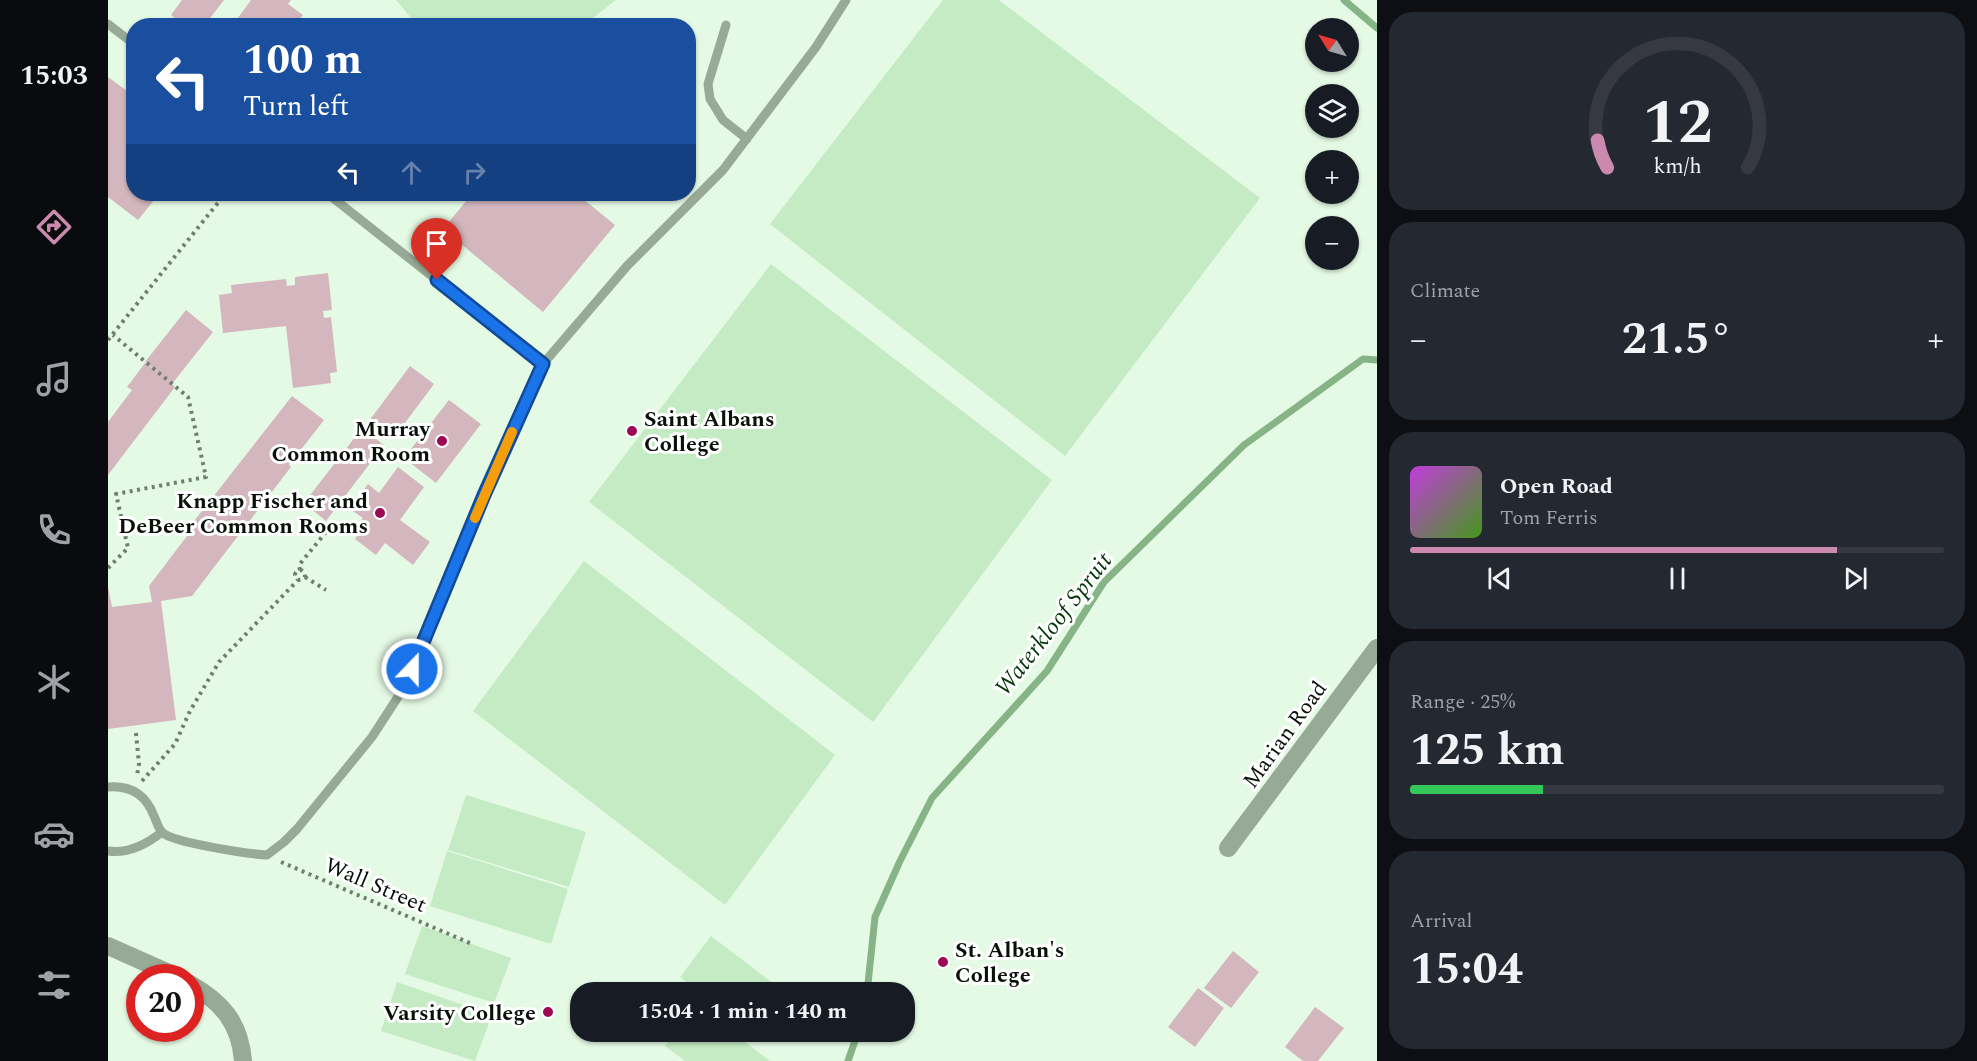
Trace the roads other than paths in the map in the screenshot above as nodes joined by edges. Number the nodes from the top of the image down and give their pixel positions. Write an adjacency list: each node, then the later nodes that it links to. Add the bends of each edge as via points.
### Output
1 (846, 0): 5 (lane)
2 (108, 24): 4 (lane)
3 (726, 25): 5 (lane, via 708,84 710,99 723,120)
4 (126, 38)
5 (747, 139): 6 (lane)
6 (696, 197)
7 (337, 201): 9 (lane)
8 (692, 201): 9 (lane, via 627,266)
9 (543, 364): 12 (lane, via 405,686 372,737 310,814 267,855 230,851)
10 (1377, 648): 13 (street, Marian Road)
11 (108, 787): 12 (lane, via 134,791 148,803)
12 (162, 832): 14 (lane, via 145,844 125,851)
13 (1228, 848)
14 (108, 851)
15 (108, 946): 16 (street)
16 (148, 964)
17 (204, 992): 18 (street, via 226,1011 237,1032)
18 (243, 1061)

